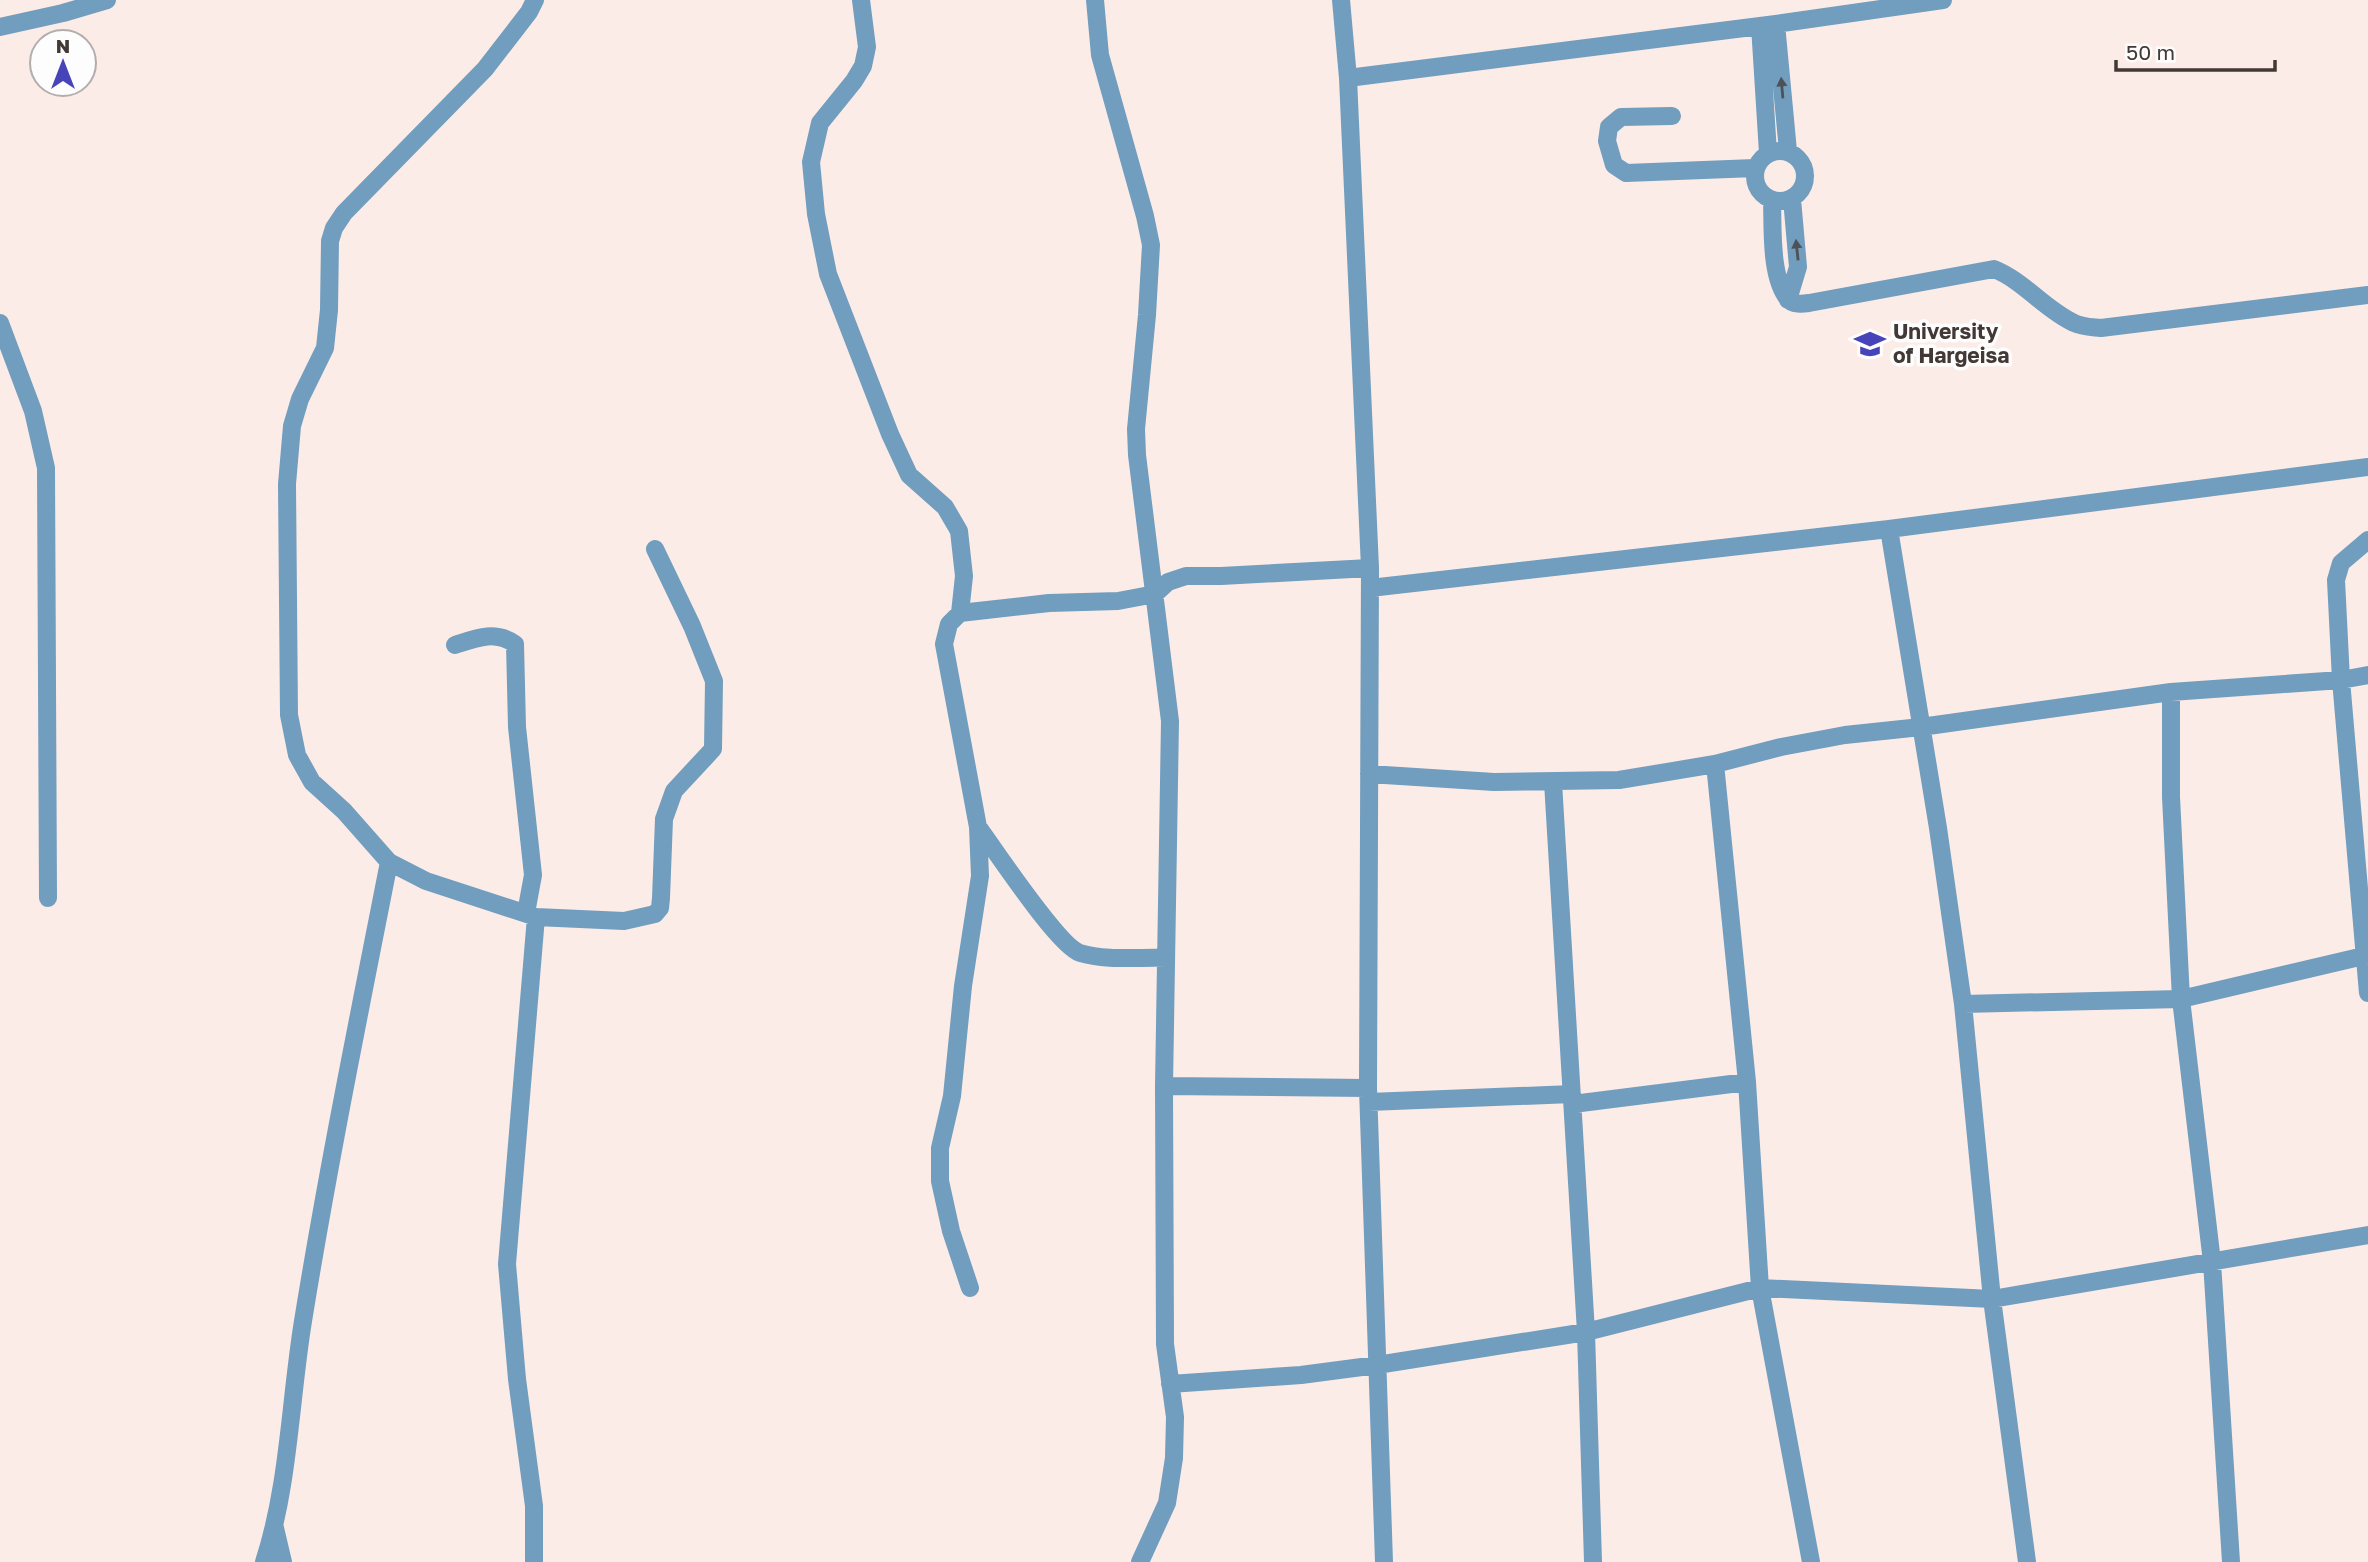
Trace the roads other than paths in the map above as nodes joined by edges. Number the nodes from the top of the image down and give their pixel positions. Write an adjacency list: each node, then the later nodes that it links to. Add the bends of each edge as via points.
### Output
1 (107, 0): 8 (street)
2 (535, 0): 36 (street, via 485,69 334,228 325,348 300,398 292,426 287,484 289,715 297,755 312,782)
3 (861, 0): 26 (street, via 867,47 863,66 820,123 811,162 816,214 828,274 890,434 909,475 945,507 959,531 964,576)
4 (1095, 0): 25 (street, via 1100,55 1151,246 1136,429)
5 (1341, 0): 9 (street)
6 (1943, 0): 7 (street)
7 (1768, 25): 9 (street); 11 (street, one-way to 7); 12 (street)
8 (0, 27)
9 (1348, 78): 23 (street)
10 (1672, 116): 13 (street, via 1621,117 1609,127 1607,141 1614,165 1626,173)
11 (1788, 151): 12 (street); 14 (street, via 1806,173 1805,183)
12 (1768, 153): 13 (street)
13 (1755, 168): 15 (street, via 1757,188)
14 (1792, 199): 15 (street); 17 (street, one-way to 14, via 1798,267)
15 (1772, 200): 17 (street, via 1775,270)
16 (2368, 295): 17 (street, via 2101,328 2076,324 2055,313 2010,276 1994,270 1809,303)
17 (1788, 300)
18 (0, 323): 37 (street, via 33,411 46,468)
19 (2368, 467): 20 (street)
20 (1889, 529): 24 (street); 31 (street)
21 (2368, 540): 29 (street, via 2341,562 2336,580)
22 (655, 550): 38 (street, via 714,681 713,749 674,791 664,819 660,908 655,914 624,921)
23 (1370, 568): 24 (street); 25 (street, via 1185,576 1168,582)
24 (1370, 588): 33 (street)
25 (1155, 594): 26 (street); 40 (street, via 1170,721)
26 (960, 613): 35 (street, via 948,624 944,644)
27 (454, 645): 38 (street, via 484,636 504,636 515,644 519,750 533,875)
28 (2368, 675): 29 (street)
29 (2341, 680): 30 (street); 39 (street)
30 (2171, 692): 31 (street); 42 (street)
31 (1921, 727): 32 (street, via 1845,735); 43 (street)
32 (1715, 764): 34 (street, via 1619,780); 44 (street)
33 (1369, 775): 34 (street); 46 (street)
34 (1553, 782): 47 (street)
35 (978, 827): 40 (street, via 1070,948 1100,956); 50 (street, via 980,876 962,986 952,1096 940,1148 940,1181)
36 (389, 862): 38 (street, via 426,881); 56 (street, via 302,1324)
37 (48, 898)
38 (531, 915): 59 (street, via 507,1264 534,1506)
39 (2366, 955): 41 (street); 42 (street)
40 (1166, 957): 45 (street)
41 (2368, 993)
42 (2181, 999): 43 (street); 49 (street)
43 (1963, 1004): 52 (street)
44 (1747, 1082): 47 (street); 51 (street)
45 (1164, 1086): 46 (street); 55 (street, via 1165,1344)
46 (1368, 1095): 47 (street); 54 (street)
47 (1573, 1099): 53 (street)
48 (2368, 1234): 49 (street)
49 (2212, 1262): 52 (street); 65 (street)
50 (970, 1288)
51 (1760, 1288): 52 (street); 53 (street); 63 (street)
52 (1992, 1299): 64 (street)
53 (1586, 1332): 54 (street); 62 (street)
54 (1377, 1365): 55 (street); 61 (street)
55 (1170, 1384): 60 (street, via 1174,1458 1167,1503)
56 (275, 1528): 57 (street); 58 (street)
57 (264, 1562)
58 (283, 1562)
59 (534, 1562)
60 (1140, 1562)
61 (1384, 1562)
62 (1593, 1562)
63 (1811, 1562)
64 (2027, 1562)
65 (2231, 1562)

